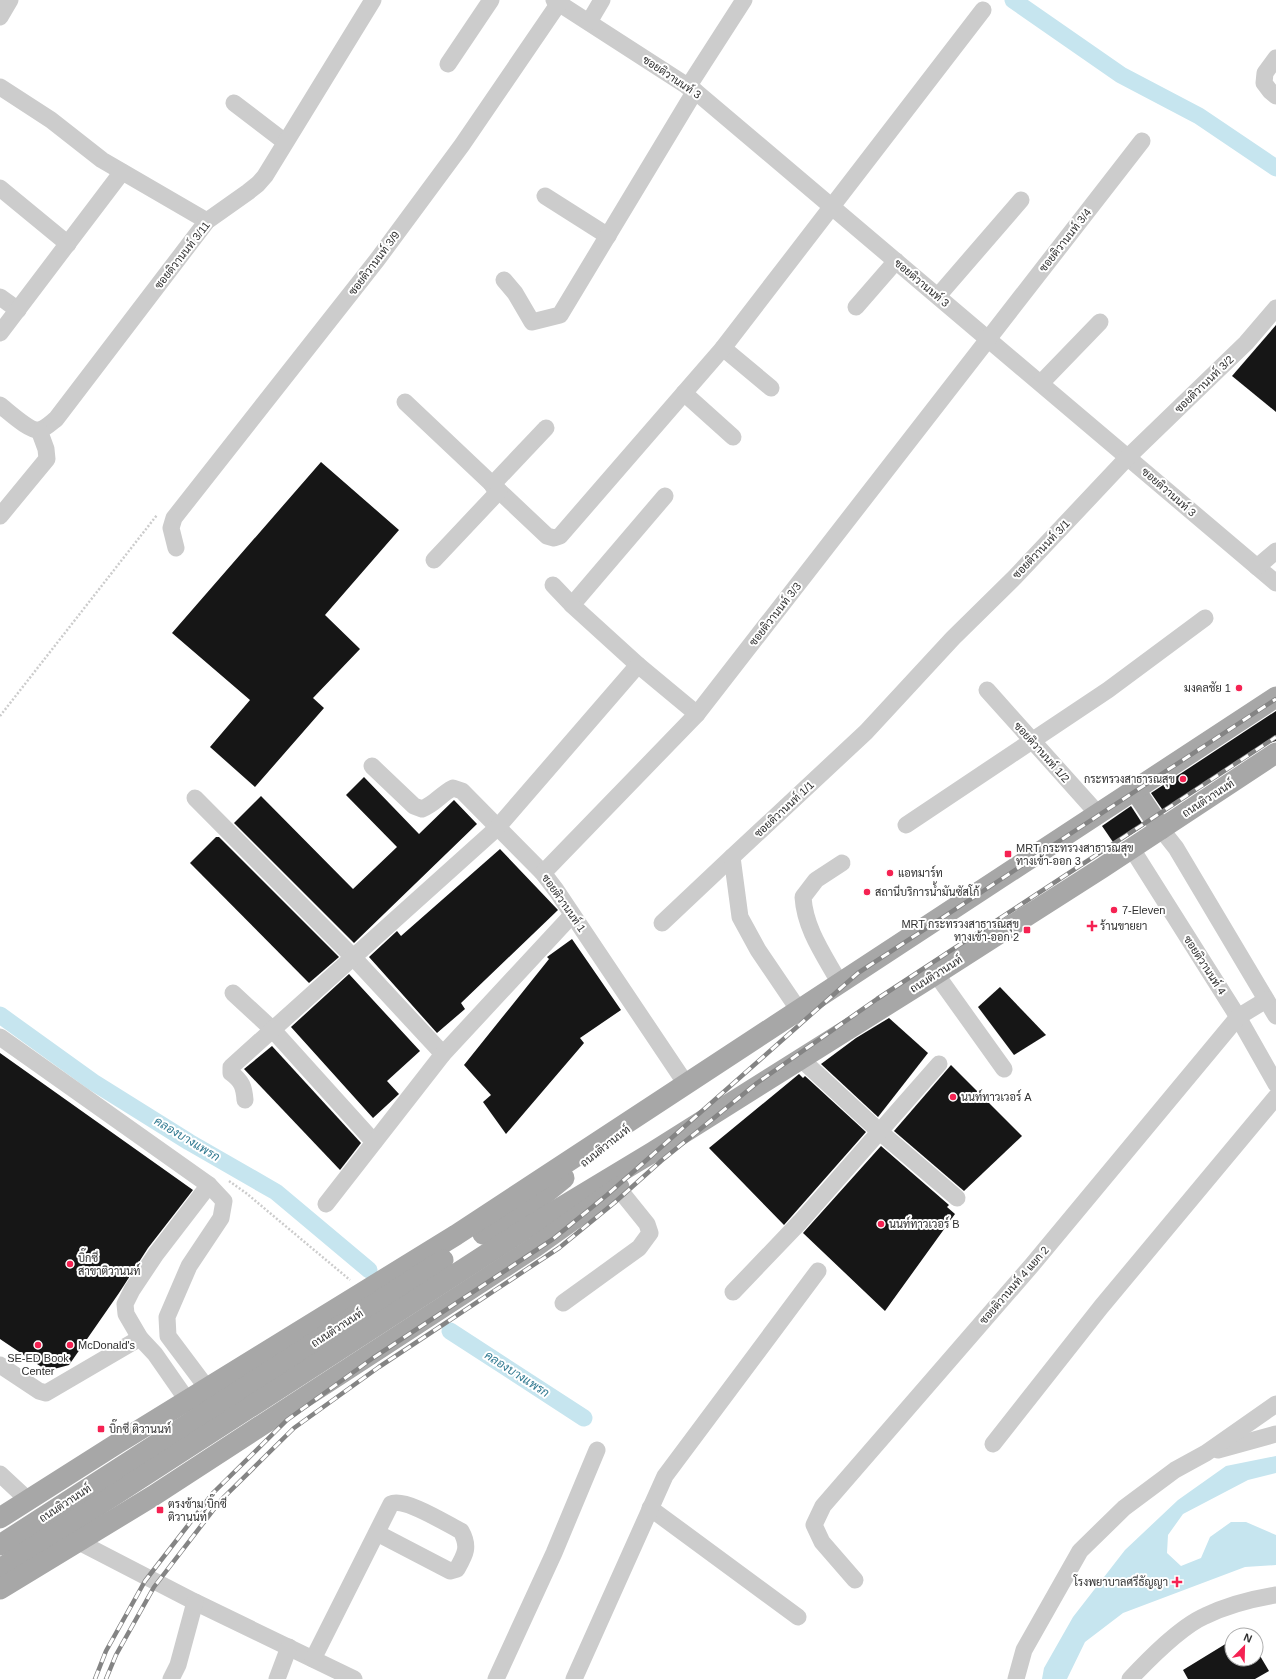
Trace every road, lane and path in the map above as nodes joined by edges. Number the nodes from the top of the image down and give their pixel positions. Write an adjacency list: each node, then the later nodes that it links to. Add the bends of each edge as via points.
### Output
1 (10, 0): 8 (street)
2 (373, 0): 17 (street, ซอยติวานนท์ 3/11)
3 (491, 0): 11 (street)
4 (602, 0): 9 (street)
5 (744, 0): 13 (street)
6 (557, 2): 9 (street, ซอยติวานนท์ 3); 48 (street, ซอยติวานนท์ 3/9, via 462,145 377,260)
7 (983, 10): 22 (street)
8 (0, 17)
9 (589, 22): 13 (street, ซอยติวานนท์ 3)
10 (1276, 58): 14 (street, via 1265,73 1264,83)
11 (448, 64)
12 (0, 87): 18 (street, via 51,120 86,149)
13 (691, 89): 22 (street, ซอยติวานนท์ 3); 24 (street)
14 (1276, 96)
15 (234, 103): 17 (street)
16 (1142, 141): 35 (street, ซอยติวานนท์ 3/4)
17 (286, 142): 23 (street, ซอยติวานนท์ 3/11, via 258,184)
18 (122, 172): 23 (street); 25 (street)
19 (0, 188): 25 (street)
20 (545, 196): 24 (street)
21 (1021, 200): 28 (street)
22 (831, 206): 26 (street, ซอยติวานนท์ 3); 36 (street)
23 (208, 221): 43 (street, ซอยติวานนท์ 3/11, via 56,419 46,428)
24 (608, 236): 27 (street, via 558,316 532,322)
25 (68, 244): 32 (street)
26 (896, 261): 28 (street, ซอยติวานนท์ 3); 30 (street)
27 (504, 280)
28 (938, 296): 35 (street, ซอยติวานนท์ 3)
29 (0, 297): 32 (street)
30 (856, 307)
31 (1276, 308): 45 (street, ซอยติวานนท์ 3/2, via 1246,343)
32 (18, 310): 34 (street)
33 (1100, 322): 37 (street)
34 (0, 333)
35 (988, 338): 37 (street, ซอยติวานนท์ 3); 62 (street, ซอยติวานนท์ 3/3)
36 (723, 348): 38 (street); 39 (street)
37 (1041, 383): 45 (street, ซอยติวานนท์ 3)
38 (771, 388)
39 (684, 393): 44 (street); 46 (street, via 560,536 547,536)
40 (405, 402): 46 (street)
41 (0, 405): 43 (street, via 30,428)
42 (546, 428): 46 (street)
43 (39, 430): 49 (street, via 47,459)
44 (733, 436)
45 (1128, 457): 53 (street, ซอยติวานนท์ 3); 58 (street, ซอยติวานนท์ 3/1, via 1015,577)
46 (496, 488): 52 (street)
47 (665, 496): 56 (street)
48 (178, 513): 50 (street, ซอยติวานนท์ 3/9, via 171,528); 63 (path, via 163,508)
49 (0, 516)
50 (176, 548)
51 (1276, 551): 53 (street)
52 (434, 560)
53 (1257, 567): 54 (street, ซอยติวานนท์ 3)
54 (1276, 583)
55 (553, 585): 56 (street)
56 (572, 605): 59 (street)
57 (1205, 618): 64 (street, via 1108,690)
58 (953, 638): 74 (street, ซอยติวานนท์ 1/1, via 866,732)
59 (638, 665): 62 (street); 71 (street)
60 (987, 690): 64 (street, ซอยติวานนท์ 1/2)
61 (1276, 697): 67 (main road, ถนนติวานนท์)
62 (696, 714): 76 (street, ซอยติวานนท์ 3/3)
63 (0, 716)
64 (1031, 740): 69 (street, ซอยติวานนท์ 1/2); 70 (street)
65 (1276, 753): 72 (main road, ถนนติวานนท์)
66 (372, 766): 71 (street, ซอยติวานนท์ 1, via 414,806 422,810 432,805 445,792 453,788 462,790)
67 (1135, 790): 69 (main road, ถนนติวานนท์); 72 (main road)
68 (195, 798): 79 (street)
69 (1098, 814): 81 (main road, ถนนติวานนท์)
70 (906, 824)
71 (497, 828): 76 (street, ซอยติวานนท์ 1); 79 (street)
72 (1161, 829): 73 (main road, ถนนติวานนท์); 83 (street, via 1176,848)
73 (1132, 849): 80 (main road, ถนนติวานนท์); 86 (street, ซอยติวานนท์ 4)
74 (732, 857): 78 (street, ซอยติวานนท์ 1/1); 84 (street, via 740,916 758,950)
75 (842, 863): 81 (street, via 816,880 803,897 804,914)
76 (542, 873): 77 (street, ซอยติวานนท์ 1)
77 (572, 915): 89 (street); 93 (street, ซอยติวานนท์ 1)
78 (662, 923)
79 (353, 957): 87 (street); 89 (street)
80 (936, 974): 90 (main road, ถนนติวานนท์); 92 (street)
81 (839, 982): 84 (main road, ถนนติวานนท์)
82 (233, 993): 87 (street)
83 (1266, 1000): 85 (street); 86 (street, ซอยติวานนท์ 4 แยก 2)
84 (798, 1009): 93 (main road, ถนนติวานนท์)
85 (1276, 1016)
86 (1238, 1017): 94 (street, ซอยติวานนท์ 4); 126 (street, ซอยติวานนท์ 4 แยก 2, via 1032,1265 823,1506 814,1525 822,1542)
87 (272, 1029): 97 (street, via 231,1067 231,1073 240,1080 244,1088); 99 (street)
88 (0, 1037): 101 (street)
89 (443, 1054): 99 (street)
90 (801, 1059): 98 (street); 100 (main road, ถนนติวานนท์)
91 (939, 1064): 98 (street)
92 (1004, 1069)
93 (686, 1084): 96 (main road, ถนนติวานนท์)
94 (1276, 1084)
95 (1276, 1097): 115 (street, via 1101,1307)
96 (665, 1098): 110 (main road, ถนนติวานนท์, via 456,1235); 112 (main road, ถนนติวานนท์, via 537,1200)
97 (245, 1100)
98 (880, 1132): 103 (street); 106 (street)
99 (374, 1142): 104 (street)
100 (653, 1152): 102 (main road, ถนนติวานนท์); 112 (main road, ถนนติวานนท์)
101 (209, 1186): 108 (street, via 156,1254 125,1304 126,1314); 110 (street, via 224,1200 221,1218 189,1266 167,1317 168,1336)
102 (618, 1188): 107 (street, via 647,1224 650,1233 639,1248); 123 (main road, ถนนติวานนท์, via 535,1247 154,1496)
103 (957, 1198)
104 (326, 1204)
105 (818, 1271): 120 (street, via 678,1457 665,1476)
106 (733, 1292)
107 (563, 1303)
108 (140, 1338): 109 (street, via 46,1393 32,1388); 111 (street, via 155,1354)
109 (0, 1365)
110 (207, 1388): 111 (main road, ถนนติวานนท์)
111 (187, 1400): 119 (main road, ถนนติวานนท์)
112 (240, 1401): 124 (main road, ถนนติวานนท์); 125 (main road, ถนนติวานนท์)
113 (1276, 1404): 117 (street)
114 (1276, 1434): 117 (street)
115 (993, 1444)
116 (598, 1450): 136 (street)
117 (1206, 1453): 138 (street, via 1175,1470 1124,1508 1080,1551 1024,1650)
118 (0, 1474): 119 (street)
119 (28, 1500): 121 (main road, ถนนติวานนท์)
120 (650, 1508): 130 (street); 137 (street)
121 (0, 1518)
122 (377, 1533): 122 (street, via 450,1571 457,1569 467,1553 466,1539 462,1531 407,1504 391,1504); 132 (street)
123 (79, 1542): 127 (main road, ถนนติวานนท์); 129 (street)
124 (0, 1545)
125 (0, 1569)
126 (855, 1580)
127 (0, 1590)
128 (1276, 1595): 139 (street, via 1244,1601 1204,1616 1168,1641)
129 (195, 1602): 131 (street); 133 (street)
130 (798, 1617)
131 (289, 1647): 132 (street); 134 (street)
132 (313, 1659): 135 (street)
133 (172, 1679)
134 (277, 1679)
135 (354, 1679)
136 (496, 1679)
137 (574, 1679)
138 (1016, 1679)
139 (1130, 1679)

